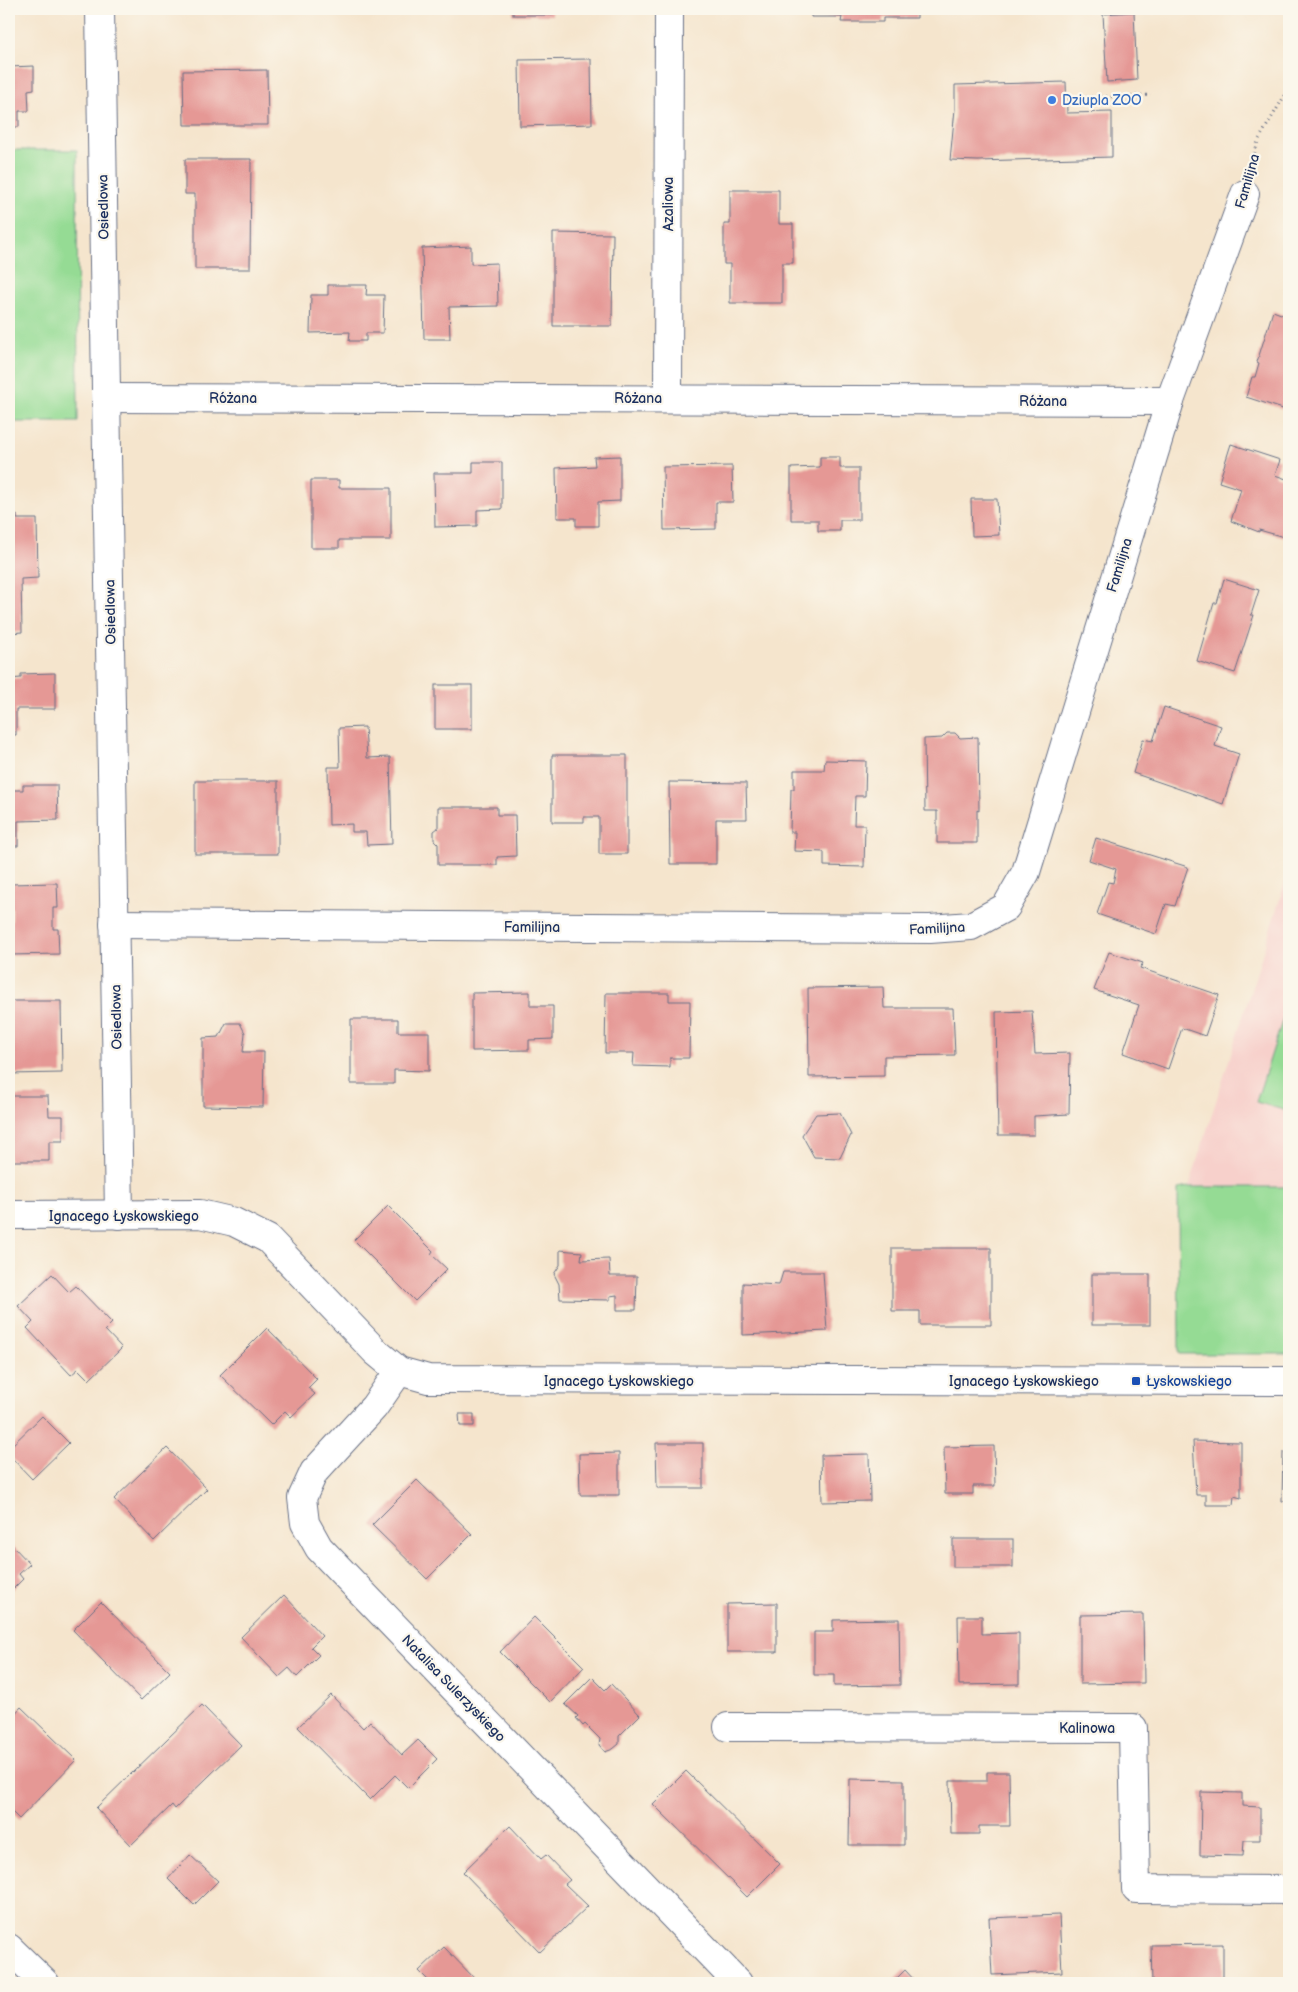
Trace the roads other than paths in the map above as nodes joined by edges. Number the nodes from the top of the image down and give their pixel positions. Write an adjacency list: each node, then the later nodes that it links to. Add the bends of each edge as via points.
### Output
1 (100, 9): 4 (street, Osiedlowa)
2 (669, 9): 5 (street, Azaliowa)
3 (1244, 194): 6 (street, Familijna)
4 (107, 398): 5 (street, Różana); 7 (street, Osiedlowa)
5 (668, 398): 6 (street, Różana)
6 (1170, 401): 7 (street, Familijna, via 1026,872 1006,907 971,926 920,929)
7 (114, 924): 9 (street, Osiedlowa)
8 (9, 1215): 9 (street, Ignacego Łyskowskiego)
9 (119, 1215): 10 (street, Ignacego Łyskowskiego, via 200,1214 234,1222 268,1239 376,1352)
10 (399, 1370): 11 (street, Ignacego Łyskowskiego, via 428,1379 453,1380); 16 (street, Natalisa Sulerzyskiego, via 374,1407 314,1472 302,1498 305,1523 319,1548)
11 (1289, 1381)
12 (728, 1727): 13 (street, Kalinowa, via 1133,1728 1136,1888)
13 (1289, 1890)
14 (9, 1948): 15 (street)
15 (45, 1983)
16 (738, 1983)

